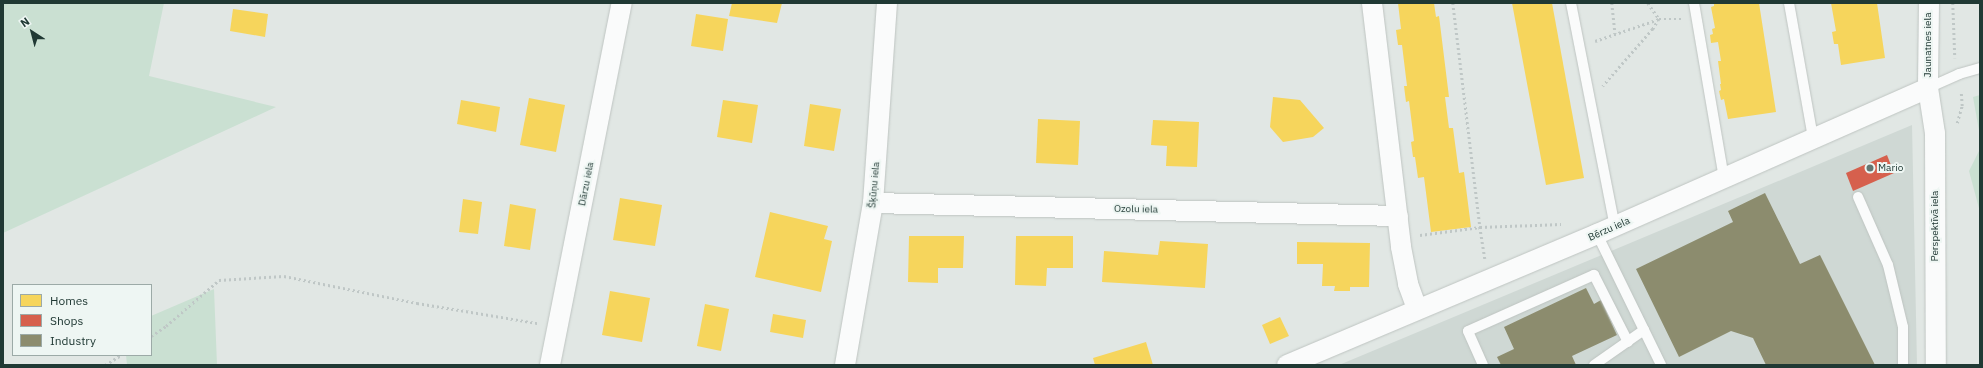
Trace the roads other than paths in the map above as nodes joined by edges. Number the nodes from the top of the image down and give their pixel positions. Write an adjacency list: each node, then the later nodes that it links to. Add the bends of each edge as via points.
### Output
1 (622, 3): 19 (street, Dārzu iela)
2 (887, 3): 13 (street, Šķūņu iela)
3 (1372, 3): 14 (street)
4 (1571, 3): 15 (lane, via 1589,94)
5 (1694, 3): 11 (lane)
6 (1789, 3): 10 (lane)
7 (1928, 3): 9 (street, Jaunatnes iela)
8 (1980, 68): 9 (lane)
9 (1928, 88): 10 (street, Bērzu iela); 26 (street, Perspektīvā iela, via 1935,132)
10 (1813, 138): 11 (street, Bērzu iela)
11 (1724, 178): 15 (street, Bērzu iela)
12 (1858, 197): 25 (lane, via 1888,265 1902,327)
13 (873, 203): 14 (street, Ozolu iela); 20 (street, Šķūņu iela)
14 (1398, 216): 16 (street, via 1408,284)
15 (1606, 231): 16 (street, Bērzu iela); 17 (lane)
16 (1417, 309): 21 (street, Bērzu iela)
17 (1644, 330): 18 (lane); 24 (lane)
18 (1628, 342): 22 (lane, via 1594,275 1468,331); 23 (lane)
19 (550, 365)
20 (845, 365)
21 (1288, 365)
22 (1483, 365)
23 (1594, 365)
24 (1661, 365)
25 (1903, 365)
26 (1936, 365)

